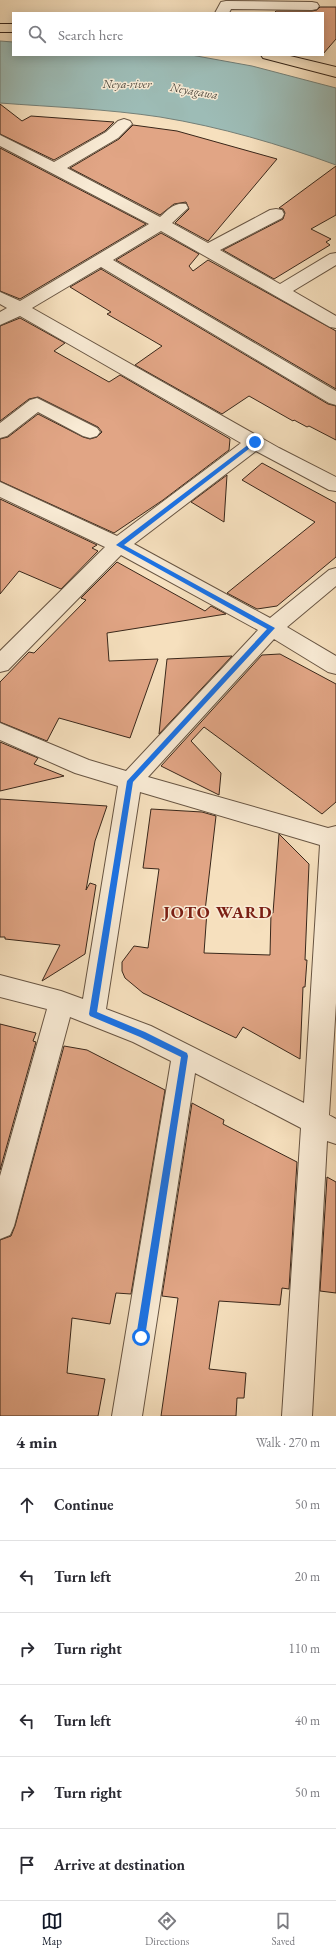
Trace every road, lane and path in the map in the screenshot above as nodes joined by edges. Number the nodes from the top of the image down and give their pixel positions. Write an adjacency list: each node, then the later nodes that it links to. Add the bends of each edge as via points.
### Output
1 (287, 3): 2 (street); 3 (street, via 226,5)
2 (312, 6)
3 (222, 12)
4 (0, 28): 5 (main road)
5 (12, 28)
6 (272, 56): 7 (main road)
7 (336, 72)
8 (124, 124): 10 (street)
9 (0, 140): 10 (street)
10 (54, 170): 13 (street)
11 (180, 208): 13 (street)
12 (276, 214): 14 (street)
13 (161, 224): 14 (street); 16 (street)
14 (208, 250): 17 (street)
15 (336, 258): 17 (street)
16 (102, 260): 19 (street); 22 (street)
17 (280, 292): 21 (street)
18 (0, 297): 19 (street)
19 (20, 308): 20 (street); 25 (street)
20 (0, 320)
21 (336, 323)
22 (336, 399)
23 (0, 432): 24 (street, via 37,404)
24 (90, 432)
25 (255, 442): 26 (street); 28 (street)
26 (336, 485)
27 (0, 489): 28 (street)
28 (119, 545): 30 (street); 31 (street)
29 (336, 575): 30 (street)
30 (272, 628): 32 (street); 34 (street)
31 (0, 664)
32 (336, 666)
33 (0, 731): 34 (street, via 83,767)
34 (130, 781): 35 (street); 38 (street)
35 (335, 838): 40 (street, via 319,1087)
36 (0, 986): 37 (street)
37 (61, 1002): 38 (street); 41 (street)
38 (93, 1014): 39 (street, via 142,1034)
39 (185, 1056): 40 (street); 42 (street)
40 (325, 1127): 43 (street)
41 (0, 1226)
42 (127, 1416)
43 (297, 1416)

